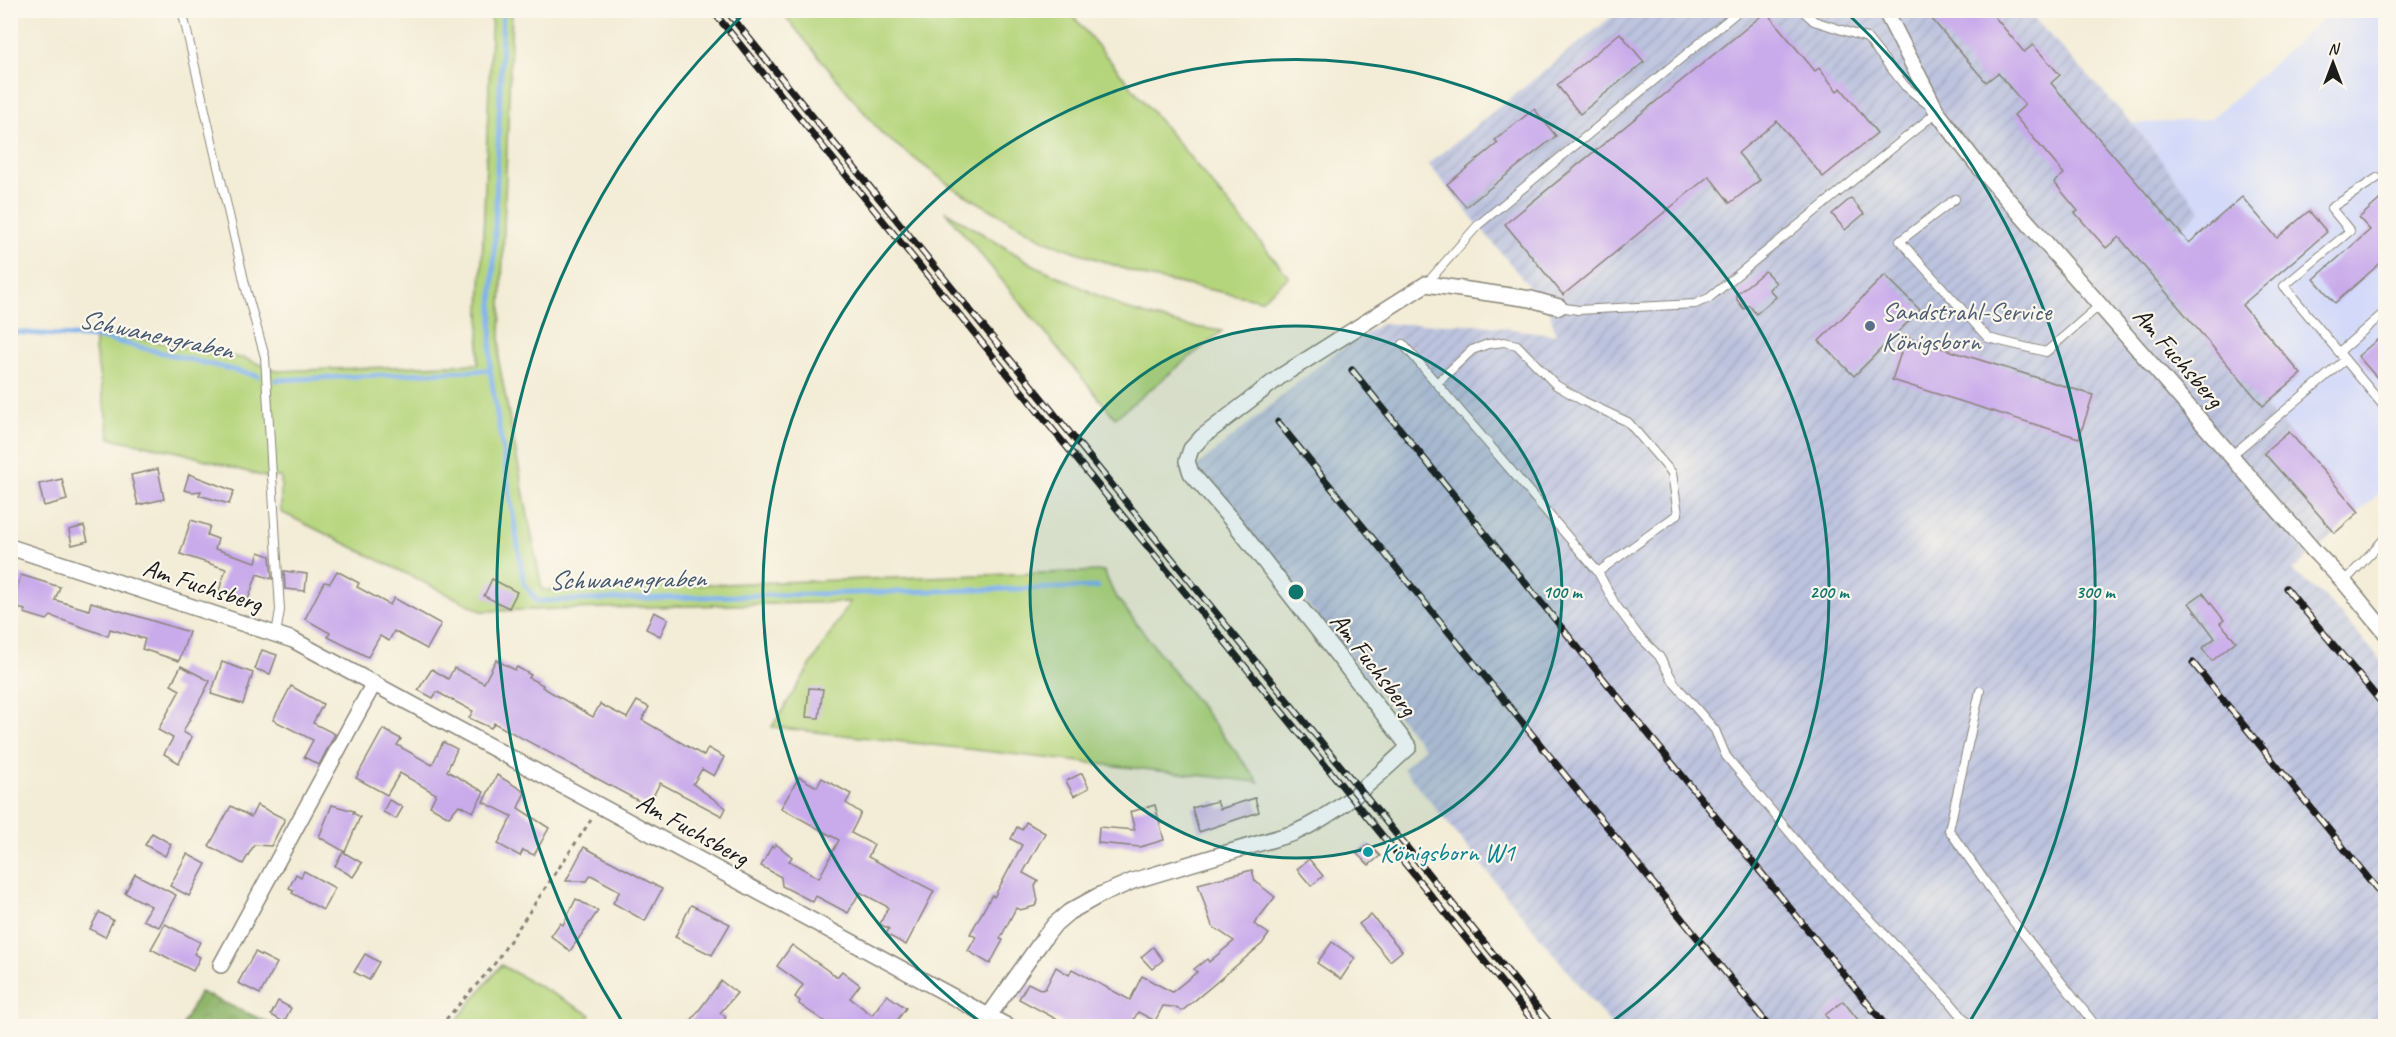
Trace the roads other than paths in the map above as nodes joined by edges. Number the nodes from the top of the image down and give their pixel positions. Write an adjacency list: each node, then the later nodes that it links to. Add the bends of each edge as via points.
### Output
1 (182, 10): 23 (lane, via 265,357 280,610)
2 (1740, 10): 8 (lane, via 1478,225)
3 (1802, 10): 5 (lane, via 1814,21 1867,38 1905,86)
4 (1885, 10): 5 (street, Am Fuchsberg)
5 (1937, 112): 9 (street, Am Fuchsberg, via 1976,163); 10 (lane, via 1709,298 1695,304 1578,310)
6 (2377, 178): 13 (lane, via 2331,208 2350,231 2284,286)
7 (1955, 199): 9 (lane, via 1900,241 1988,338 2046,352)
8 (1426, 284): 10 (street); 27 (street, Am Fuchsberg, via 1281,376 1202,437 1187,461 1191,474 1236,525 1409,747 1316,823 1133,881 1069,912 1044,938)
9 (2100, 304): 17 (street, Am Fuchsberg)
10 (1559, 307)
11 (2385, 311): 13 (lane)
12 (1404, 344): 15 (lane)
13 (2338, 352): 14 (lane)
14 (2345, 360): 16 (lane); 17 (lane)
15 (1438, 382): 20 (lane); 20 (lane, via 1472,350 1504,342 1518,345 1556,385 1628,422 1672,474 1678,514)
16 (2385, 409)
17 (2232, 454): 21 (street, Am Fuchsberg)
18 (2385, 537): 21 (lane)
19 (10, 547): 23 (street, Am Fuchsberg)
20 (1598, 573): 29 (lane, via 1638,635 1659,656 1675,684 1715,730 1726,756 1809,856)
21 (2344, 582): 22 (street, Am Fuchsberg)
22 (2385, 633)
23 (276, 634): 24 (street, Am Fuchsberg)
24 (375, 683): 26 (street); 27 (street, Am Fuchsberg)
25 (1980, 691): 30 (lane, via 1949,830 2013,921)
26 (221, 965)
27 (988, 1017): 28 (street, Am Fuchsberg)
28 (1007, 1026)
29 (1970, 1026)
30 (2096, 1026)

